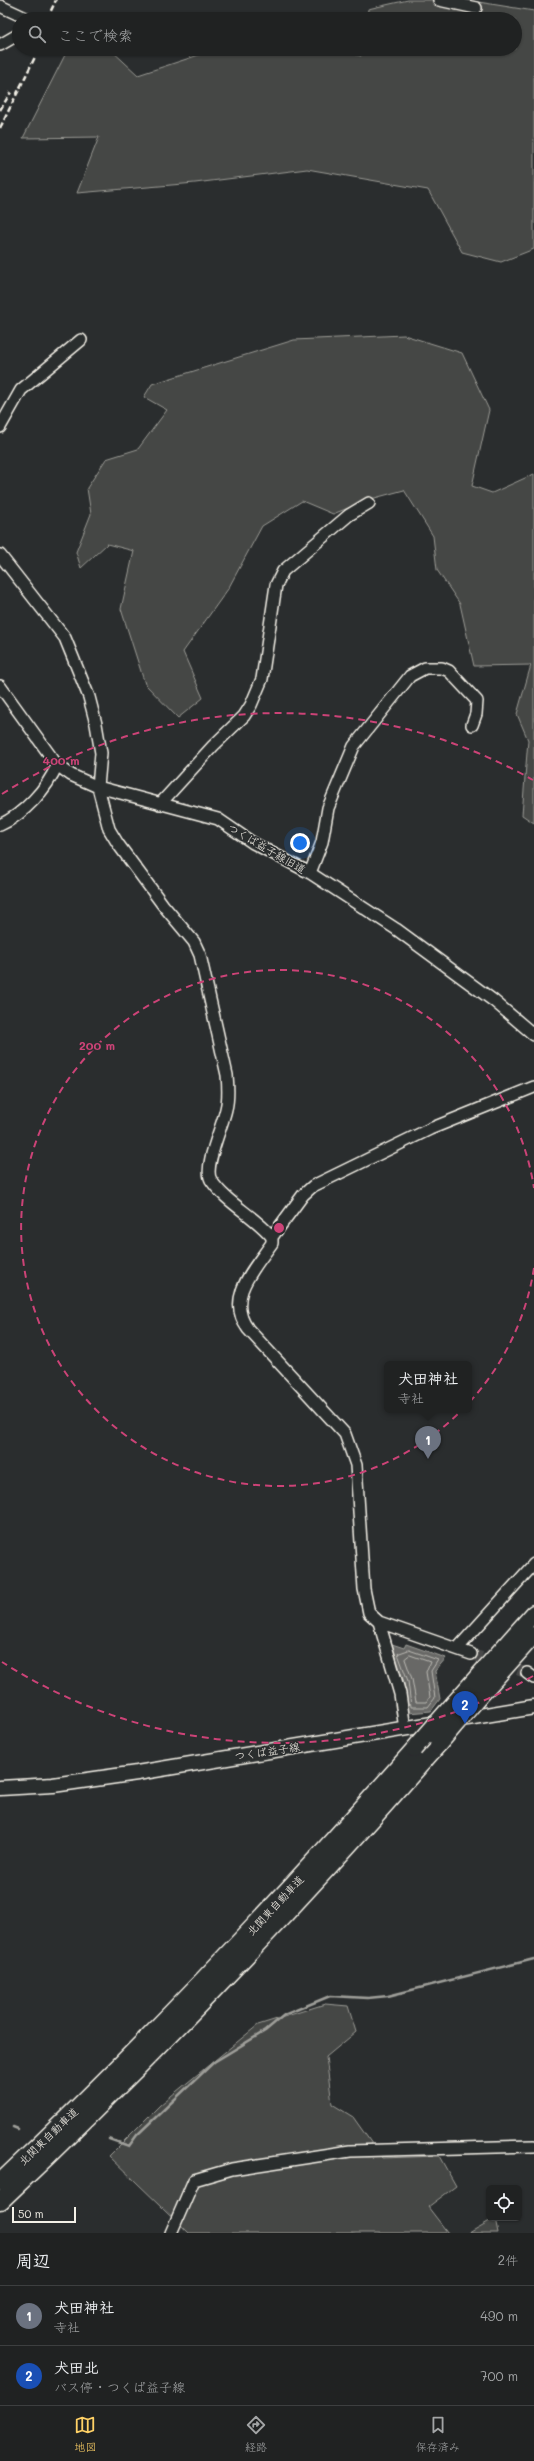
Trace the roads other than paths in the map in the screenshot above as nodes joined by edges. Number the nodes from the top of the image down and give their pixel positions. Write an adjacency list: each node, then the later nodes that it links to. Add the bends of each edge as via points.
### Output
1 (438, 0): 3 (street)
2 (0, 6): 4 (street)
3 (476, 8)
4 (13, 12)
5 (12, 38): 6 (street)
6 (0, 45)
7 (81, 340): 8 (street, via 21,390)
8 (0, 428)
9 (369, 503): 15 (street, via 349,515 283,571 276,585 262,679 251,705)
10 (0, 555): 14 (street, via 65,638 89,698 96,724 101,753)
11 (0, 686): 13 (street, つくば益子線旧道)
12 (472, 726): 17 (street, via 477,701 449,671 442,668 426,668 410,676 354,746 328,808 322,842)
13 (57, 765): 14 (street, つくば益子線旧道); 16 (street, via 51,778 29,804 16,816)
14 (98, 787): 15 (street, つくば益子線旧道); 20 (street, via 110,828 118,844 194,942 204,970 228,1090 227,1108 209,1167 211,1179)
15 (160, 804): 17 (street, つくば益子線旧道, via 218,819 253,843)
16 (0, 825)
17 (310, 873): 18 (street, つくば益子線旧道, via 396,929 494,1001)
18 (534, 1035)
19 (534, 1087): 20 (street, via 423,1132 312,1186)
20 (272, 1237): 23 (street, via 272,1243 244,1283 240,1295 240,1314 248,1329 345,1434 356,1465 364,1589 369,1613)
21 (534, 1564): 25 (street)
22 (534, 1613): 31 (highway, 北関東自動車道, bridge, via 264,1918 172,2014)
23 (378, 1622): 25 (street); 28 (street, via 400,1694)
24 (534, 1635): 32 (highway, 北関東自動車道, bridge, via 350,1845 188,2018)
25 (457, 1649): 26 (street)
26 (470, 1654)
27 (534, 1707): 28 (main road, つくば益子線)
28 (405, 1729): 29 (main road, つくば益子線, via 137,1773)
29 (0, 1788)
30 (534, 2146): 33 (street, via 350,2151 232,2169 194,2180)
31 (0, 2182)
32 (0, 2202)
33 (171, 2233)

